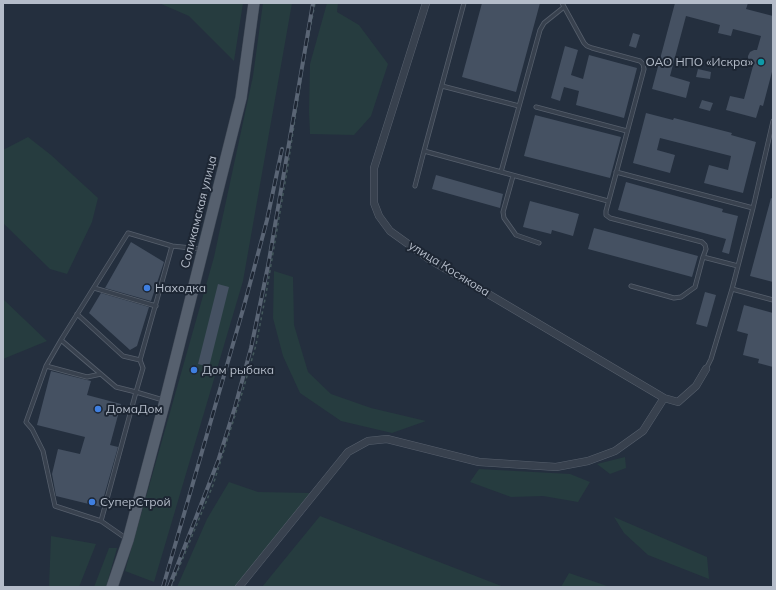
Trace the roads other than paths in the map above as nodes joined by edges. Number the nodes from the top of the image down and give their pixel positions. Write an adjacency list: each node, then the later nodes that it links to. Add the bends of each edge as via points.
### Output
1 (254, 3): 19 (main road, Соликамская улица, via 241,98)
2 (426, 3): 34 (street, улица Косякова, via 374,168 374,203 379,216 390,230 430,259)
3 (464, 3): 5 (lane)
4 (563, 5): 6 (lane, via 540,30); 9 (lane, via 587,46 643,64 644,69)
5 (442, 86): 6 (lane); 10 (lane)
6 (519, 106): 11 (lane)
7 (536, 107): 9 (lane)
8 (773, 122): 16 (lane)
9 (627, 131): 12 (lane)
10 (424, 151): 11 (lane); 14 (lane)
11 (501, 172): 13 (lane)
12 (616, 172): 15 (lane); 16 (lane)
13 (514, 176): 15 (lane); 17 (lane, via 504,218 516,235)
14 (415, 186)
15 (608, 201): 20 (lane, via 606,215 610,218 702,242 706,249)
16 (753, 208): 21 (lane)
17 (539, 243)
18 (172, 246): 19 (lane); 23 (lane, via 128,233); 26 (lane)
19 (202, 250): 35 (main road, Соликамская улица)
20 (703, 257): 21 (lane); 22 (lane, via 695,287 681,297 674,298)
21 (738, 266): 24 (lane)
22 (631, 286)
23 (94, 288): 26 (lane); 27 (lane)
24 (732, 288): 25 (lane); 31 (lane)
25 (773, 300)
26 (156, 306): 29 (lane)
27 (77, 314): 28 (lane); 29 (lane, via 123,356)
28 (61, 340): 30 (lane); 32 (lane)
29 (140, 360): 33 (lane, via 143,368)
30 (46, 366): 32 (lane, via 87,377); 36 (lane, via 26,422 43,451 54,504 56,507)
31 (706, 369): 34 (street, улица Косякова, via 696,386 678,402)
32 (101, 374): 33 (lane, via 116,387)
33 (136, 392): 35 (lane); 36 (lane)
34 (664, 398): 39 (street, via 643,431 615,451 588,461 556,467 479,462 387,439 368,442 348,452)
35 (165, 400): 37 (main road, Соликамская улица)
36 (101, 521): 37 (lane)
37 (128, 540): 38 (main road, Соликамская улица)
38 (112, 587)
39 (239, 587)

